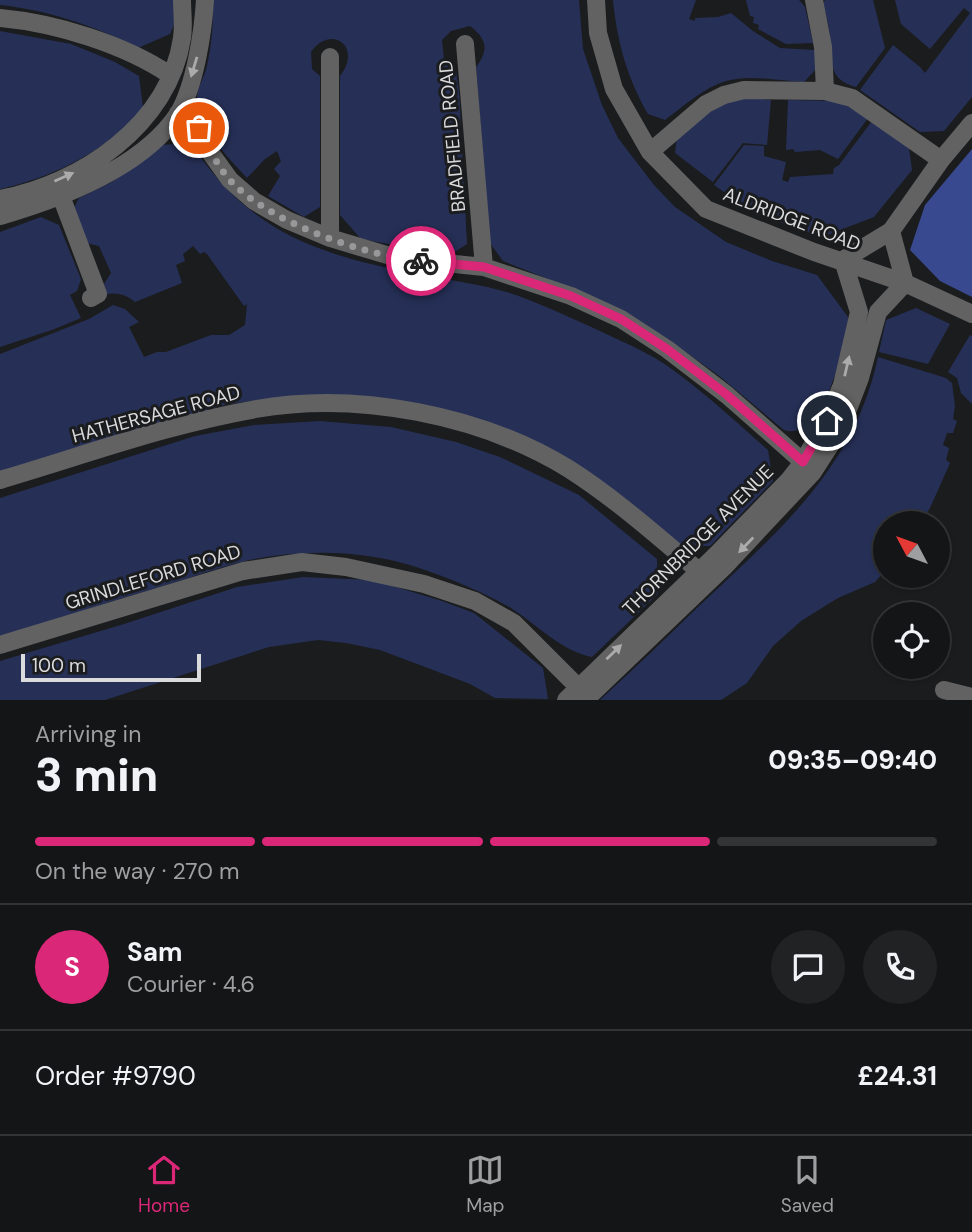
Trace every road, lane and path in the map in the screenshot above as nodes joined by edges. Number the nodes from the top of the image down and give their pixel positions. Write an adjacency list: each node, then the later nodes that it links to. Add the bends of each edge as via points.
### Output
1 (182, 0): 8 (street, via 182,38)
2 (205, 0): 10 (street, one-way to 10, via 198,55)
3 (596, 0): 12 (street, ALDRIDGE ROAD, via 598,33 614,89)
4 (814, 0): 9 (street)
5 (0, 18): 8 (street, via 67,30 131,52)
6 (465, 44): 20 (street, BRADFIELD ROAD)
7 (330, 57): 18 (street)
8 (170, 75): 15 (street, one-way to 8, via 29,193 79,171 117,146 151,111)
9 (825, 91): 12 (street, via 724,94); 13 (street, via 852,98)
10 (178, 113): 14 (street, via 130,159); 18 (street, via 199,128 230,180 254,201)
11 (972, 123): 13 (street)
12 (650, 152): 19 (street, ALDRIDGE ROAD, via 706,209)
13 (941, 160): 17 (street)
14 (61, 196): 16 (street); 22 (street, via 98,294)
15 (0, 199)
16 (0, 216)
17 (891, 230): 19 (street); 21 (street)
18 (330, 238): 20 (street, via 397,258)
19 (843, 260): 21 (street, ALDRIDGE ROAD); 23 (street)
20 (484, 267): 26 (street, via 571,296 621,319 727,395)
21 (905, 283): 24 (street, THORNBRIDGE AVENUE); 25 (street, ALDRIDGE ROAD)
22 (91, 298)
23 (859, 312): 24 (street, via 869,308); 26 (street, THORNBRIDGE AVENUE, one-way to 23, via 842,385)
24 (878, 312): 31 (street, THORNBRIDGE AVENUE, one-way to 31, via 840,430 813,472 724,567)
25 (972, 314)
26 (803, 462): 28 (street, THORNBRIDGE AVENUE)
27 (0, 480): 28 (street, HATHERSAGE ROAD, via 259,408 373,405 473,426 532,450 613,499)
28 (699, 571): 31 (street, THORNBRIDGE AVENUE, one-way to 28)
29 (0, 645): 31 (street, GRINDLEFORD ROAD, via 243,571 302,562 424,584 475,601 514,623)
30 (944, 690): 32 (street)
31 (576, 696)
32 (972, 696)

